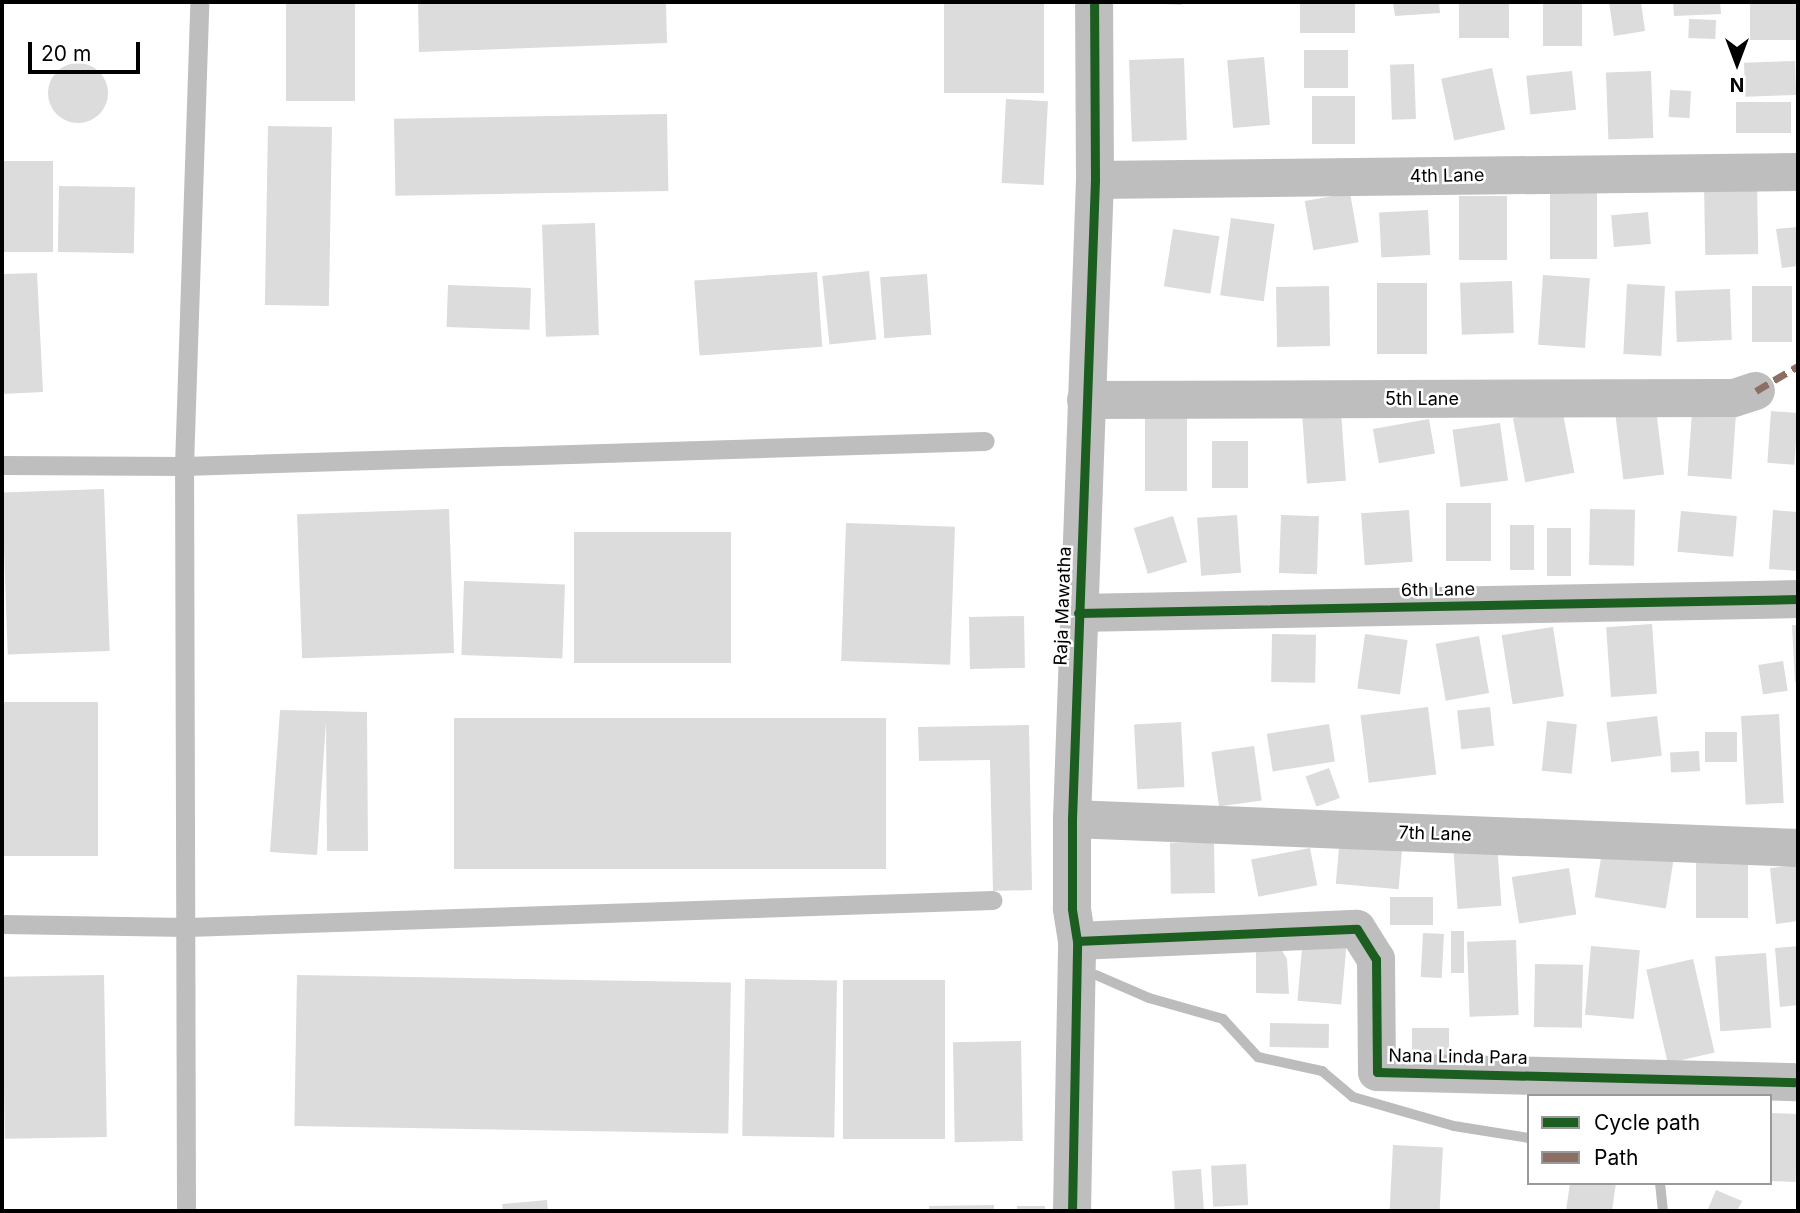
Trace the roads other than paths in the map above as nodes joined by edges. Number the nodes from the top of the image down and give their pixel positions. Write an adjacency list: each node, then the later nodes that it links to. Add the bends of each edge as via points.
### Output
1 (199, 2): 9 (lane)
2 (1094, 2): 4 (street, Raja Mawatha)
3 (1798, 172): 4 (street, 4th Lane)
4 (1095, 180): 6 (street, Raja Mawatha)
5 (1756, 391): 6 (street, 5th Lane, via 1734,398)
6 (1086, 400): 11 (street, Raja Mawatha)
7 (985, 441): 9 (lane)
8 (2, 466): 9 (lane)
9 (184, 466): 16 (lane)
10 (1798, 599): 11 (street, 6th Lane)
11 (1078, 612): 12 (street, Raja Mawatha)
12 (1072, 819): 13 (street, 7th Lane); 17 (street, Raja Mawatha, via 1072,908)
13 (1798, 848)
14 (993, 900): 16 (lane)
15 (2, 924): 16 (lane)
16 (187, 927): 19 (lane)
17 (1077, 942): 18 (street, Nana Linda Para, via 1356,929 1376,959 1377,1072); 20 (street, Raja Mawatha)
18 (1798, 1082)
19 (186, 1211)
20 (1072, 1211)

